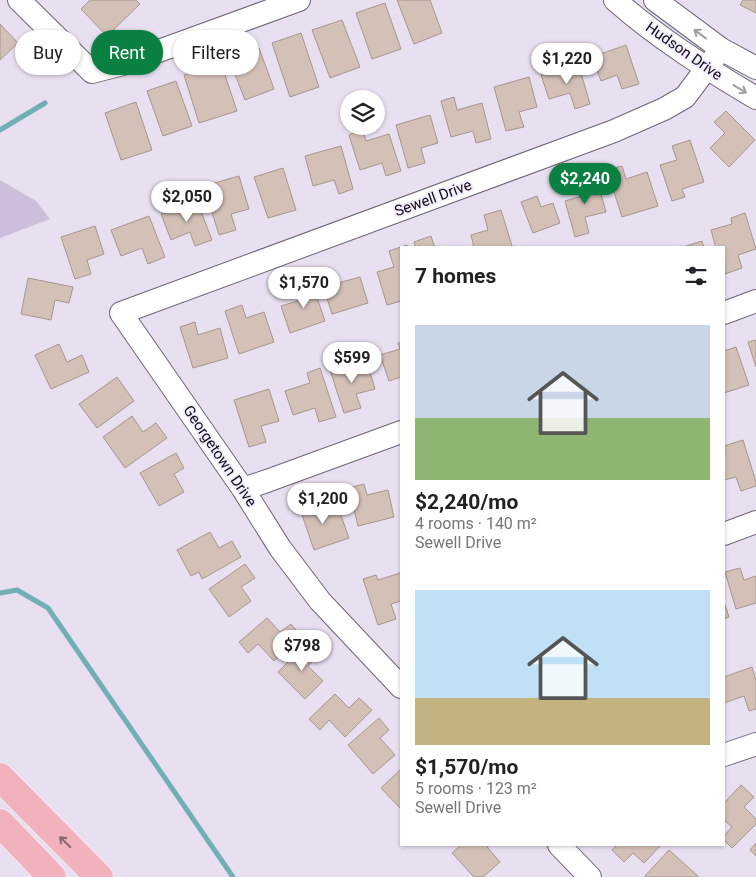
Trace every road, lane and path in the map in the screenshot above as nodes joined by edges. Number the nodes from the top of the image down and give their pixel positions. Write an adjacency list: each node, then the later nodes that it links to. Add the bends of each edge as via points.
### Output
1 (20, 0): 2 (street, via 92,72)
2 (299, 0)
3 (615, 0): 7 (street, Hudson Drive)
4 (654, 0): 5 (street, Hudson Drive, one-way to 4)
5 (721, 49): 6 (street, Hudson Drive); 7 (street, Sewell Drive)
6 (756, 68)
7 (707, 69): 8 (street, Hudson Drive, one-way to 8); 10 (street, Sewell Drive, via 685,97 614,131)
8 (756, 98)
9 (756, 301): 11 (street)
10 (122, 313): 13 (street, Georgetown Drive)
11 (725, 313)
12 (400, 432): 13 (street)
13 (243, 489): 16 (street, Georgetown Drive, via 280,548 320,601)
14 (756, 522): 15 (street)
15 (725, 534)
16 (396, 673)
17 (756, 744): 18 (street)
18 (725, 755)
19 (0, 776): 23 (main road, one-way to 19)
20 (0, 824): 22 (main road)
21 (560, 846): 24 (street)
22 (52, 877)
23 (100, 877)
24 (590, 877)

